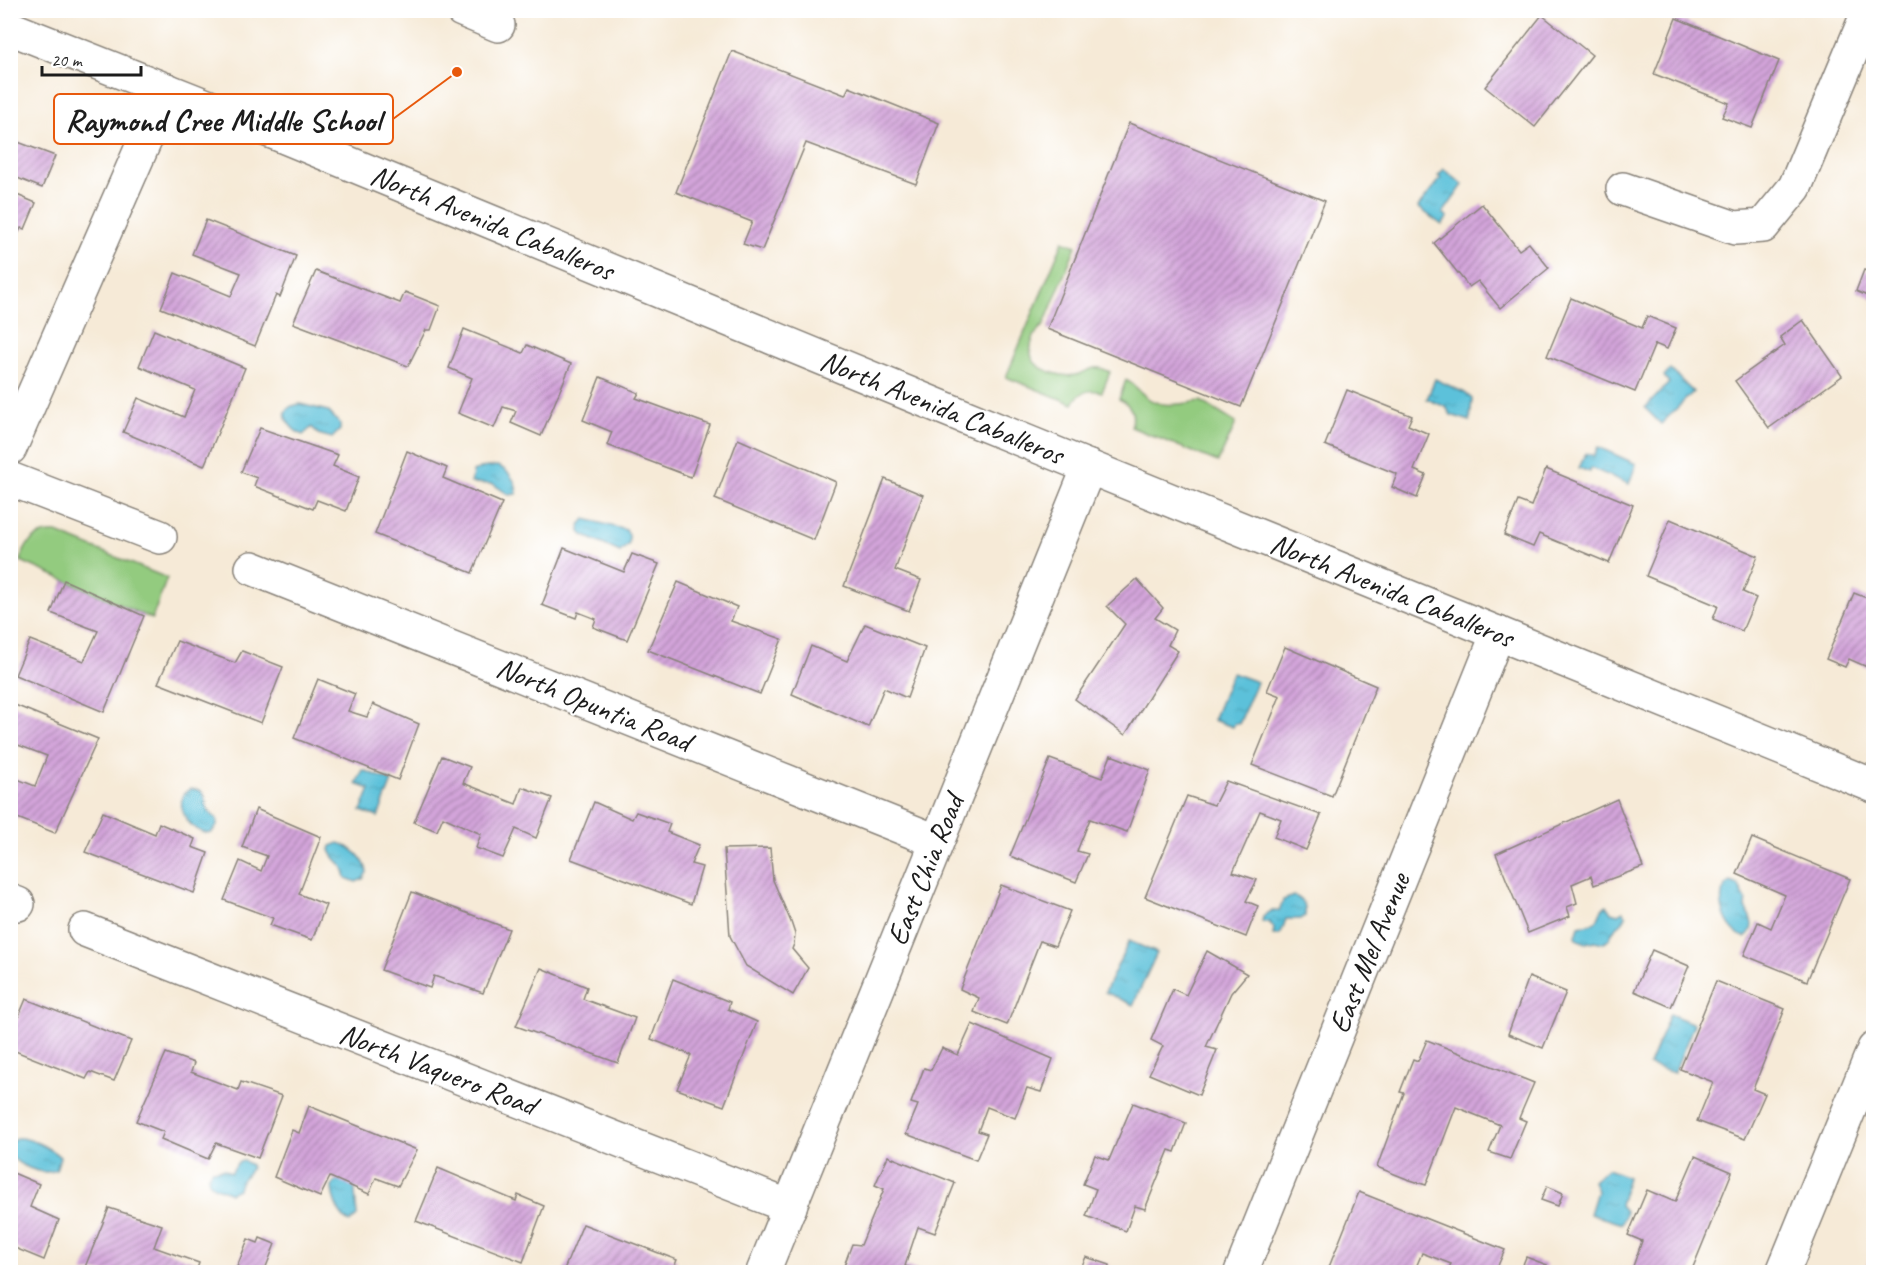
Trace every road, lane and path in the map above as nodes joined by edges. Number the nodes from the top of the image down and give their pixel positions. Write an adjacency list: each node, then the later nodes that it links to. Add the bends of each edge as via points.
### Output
1 (462, 10): 3 (street)
2 (1869, 10): 6 (street, via 1795,187 1763,226 1735,228)
3 (498, 25)
4 (10, 28): 5 (street, North Avenida Caballeros)
5 (167, 90): 7 (street); 8 (street, North Avenida Caballeros)
6 (1623, 189)
7 (10, 448)
8 (1089, 467): 12 (street, North Avenida Caballeros); 14 (street, East Chia Road)
9 (10, 479): 10 (street)
10 (160, 537)
11 (252, 568): 14 (street, North Opuntia Road)
12 (1498, 633): 13 (street, North Avenida Caballeros); 19 (street, East Mel Avenue)
13 (1874, 786)
14 (936, 841): 17 (street, East Chia Road)
15 (85, 930): 17 (street, North Vaquero Road)
16 (1874, 1049): 20 (street)
17 (790, 1207): 18 (street, East Chia Road)
18 (763, 1272)
19 (1241, 1272)
20 (1783, 1272)

